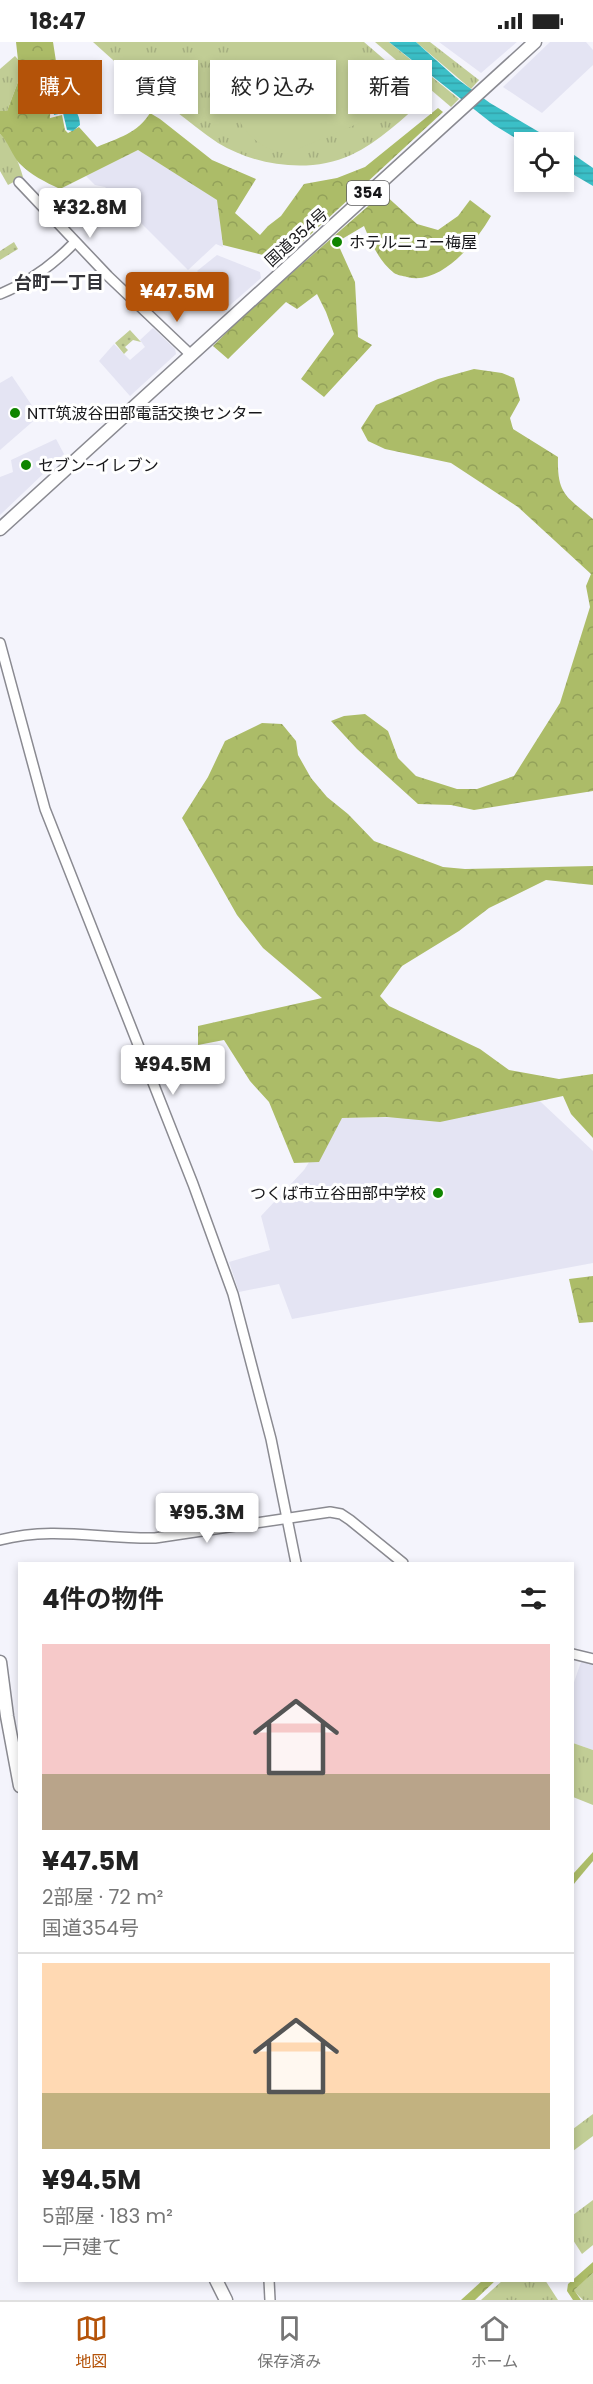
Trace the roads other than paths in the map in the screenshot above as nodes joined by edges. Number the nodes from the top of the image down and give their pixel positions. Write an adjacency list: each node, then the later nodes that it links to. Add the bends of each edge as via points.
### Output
1 (534, 42): 5 (main road, 国道354号 / 354)
2 (19, 182): 3 (street)
3 (75, 242): 4 (street, via 36,276); 5 (street)
4 (0, 294)
5 (191, 354): 6 (main road, 国道354号 / 354)
6 (0, 529)
7 (0, 643): 8 (street, via 45,809 194,1184 233,1294)
8 (287, 1518): 9 (street, via 154,1538 48,1532); 10 (street); 11 (street, via 341,1514)
9 (0, 1540)
10 (296, 1562)
11 (402, 1562)
12 (574, 1654): 13 (street)
13 (593, 1659)
14 (0, 1662): 15 (main road)
15 (18, 1775)
16 (217, 2282): 18 (main road)
17 (269, 2282): 19 (street)
18 (226, 2300)
19 (270, 2300)

